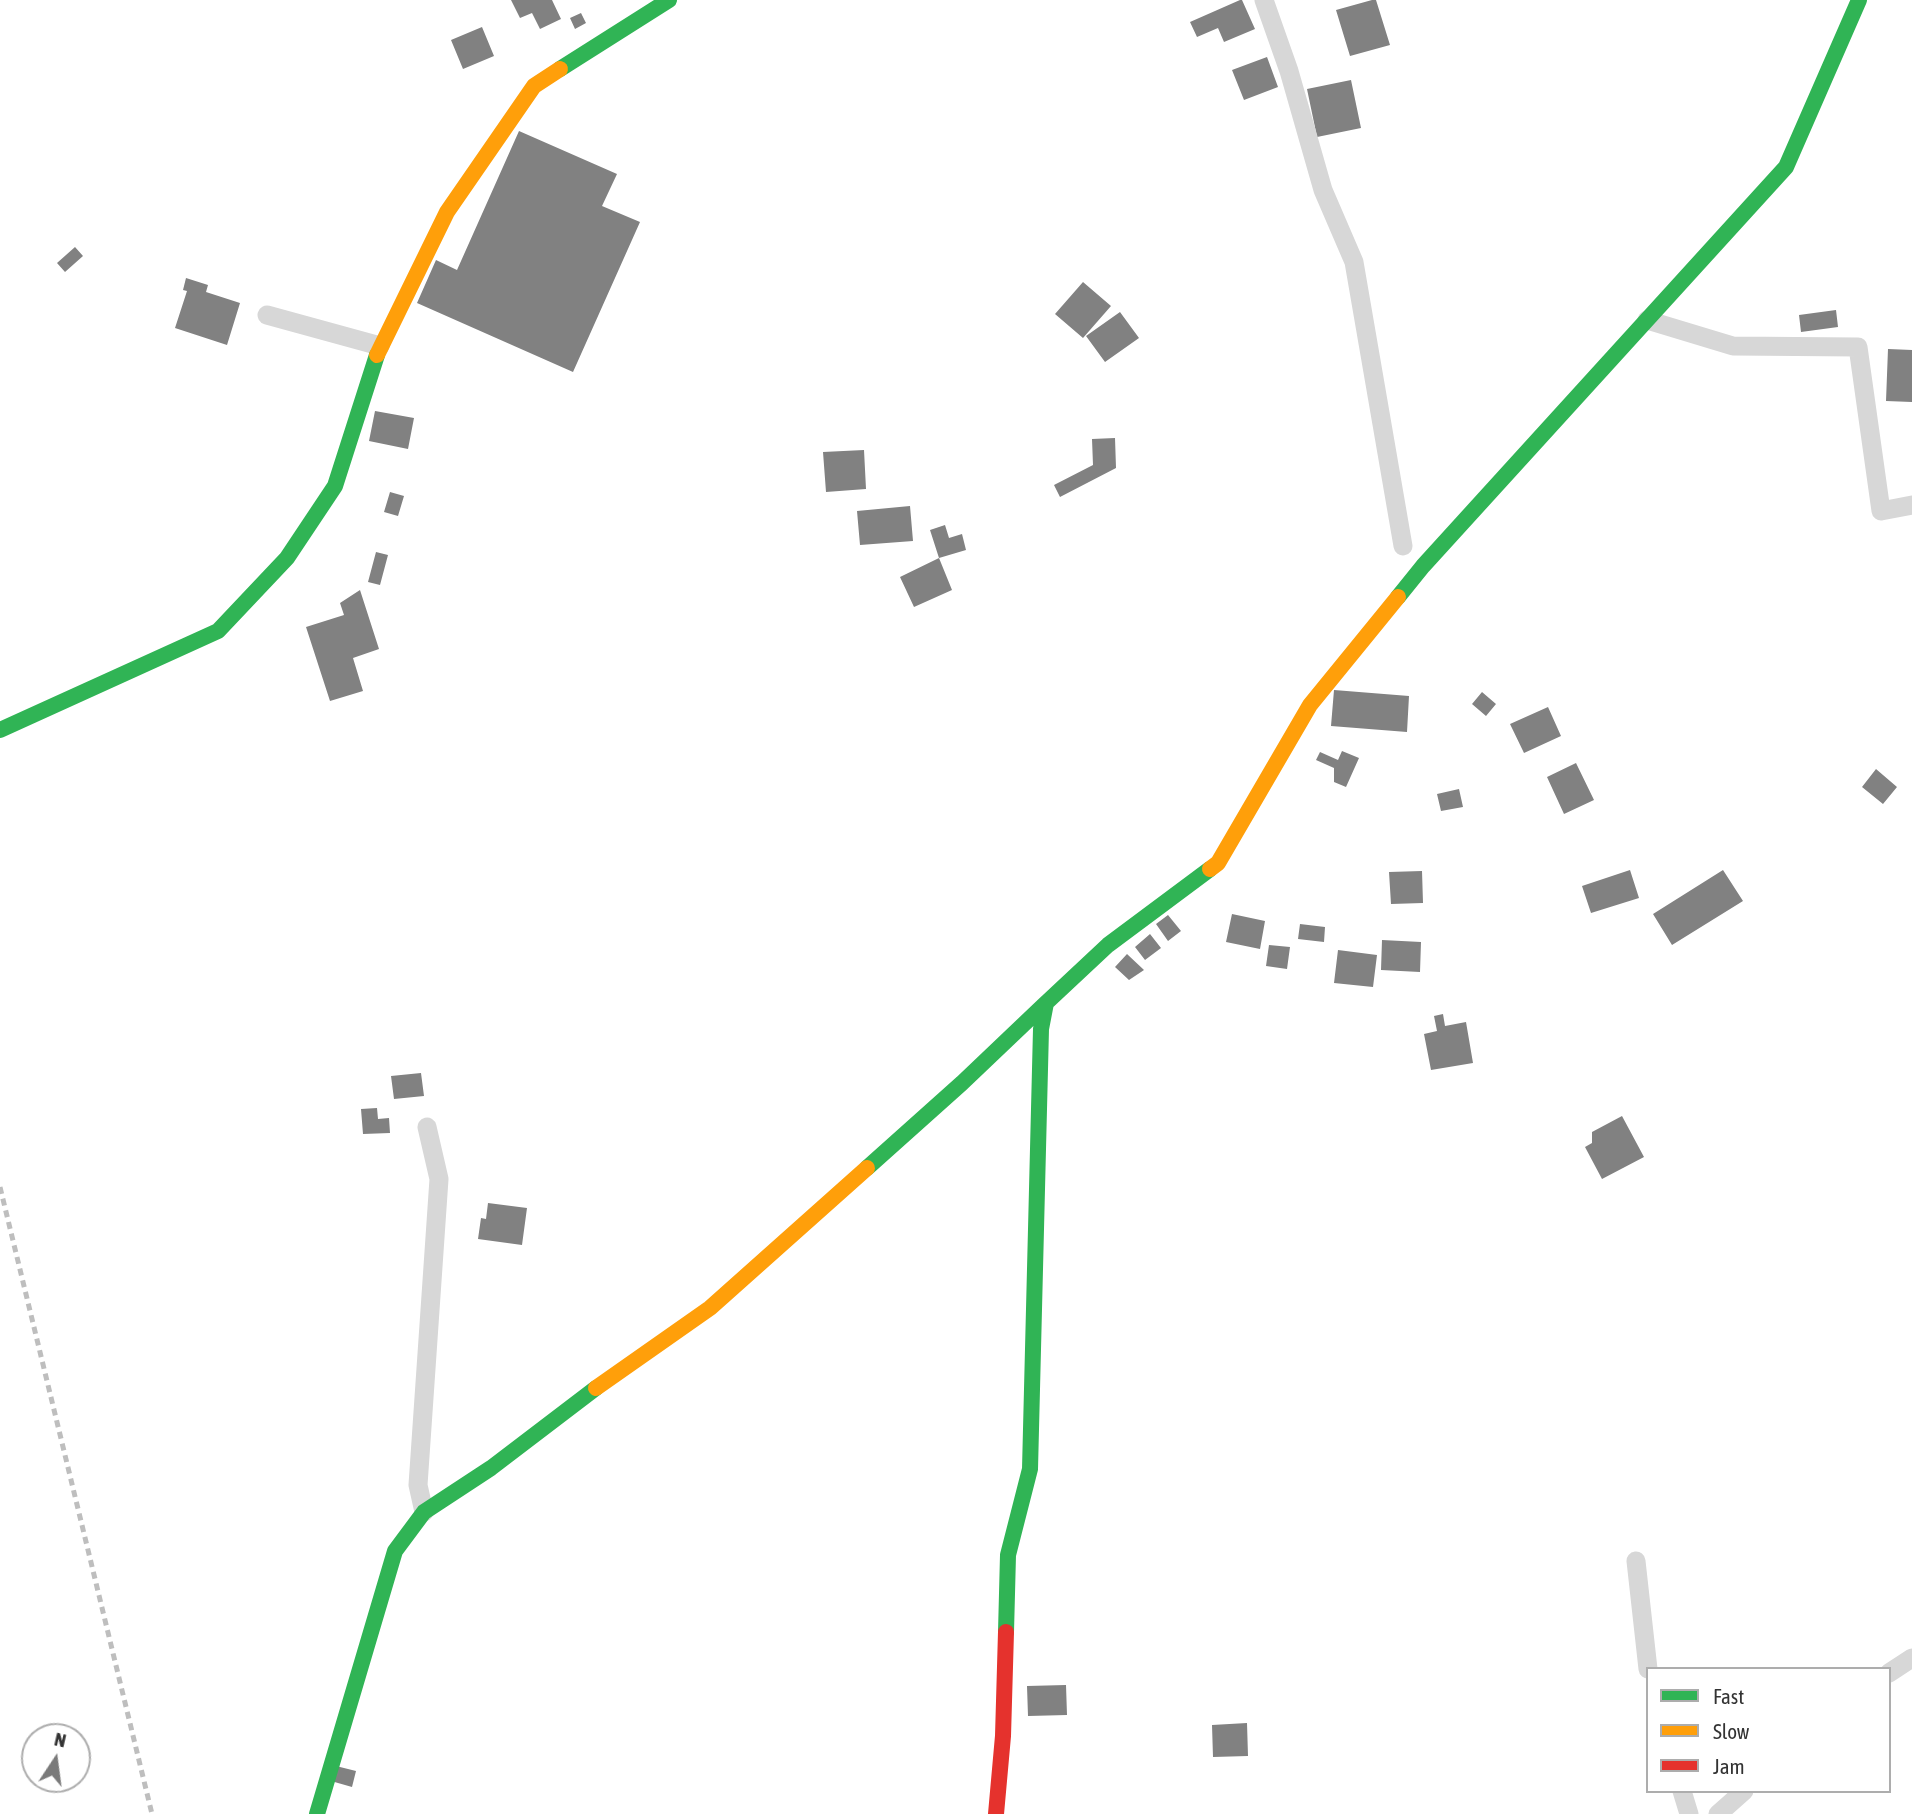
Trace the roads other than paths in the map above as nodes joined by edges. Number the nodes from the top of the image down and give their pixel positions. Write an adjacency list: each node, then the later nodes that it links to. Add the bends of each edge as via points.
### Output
1 (669, 0): 6 (street, via 534,86 447,212)
2 (1264, 0): 8 (street, via 1323,190 1353,262)
3 (1859, 0): 5 (street, via 1786,167)
4 (267, 315): 6 (street)
5 (1647, 320): 7 (street, via 1733,345 1858,347 1881,512); 10 (street, via 1423,566 1310,705 1218,863 1108,945)
6 (380, 346): 9 (street, via 335,486 287,558 218,631)
7 (1912, 505)
8 (1403, 546)
9 (0, 730)
10 (1046, 1003): 12 (street, via 710,1308); 20 (street, via 1041,1030 1030,1469 1008,1555)
11 (427, 1127): 12 (street, via 439,1179 418,1485)
12 (424, 1512): 19 (street, via 395,1551)
13 (1636, 1561): 15 (street)
14 (1912, 1658): 16 (street)
15 (1648, 1667)
16 (1891, 1672)
17 (1683, 1793): 21 (street)
18 (1742, 1793): 22 (street)
19 (317, 1814)
20 (996, 1814)
21 (1689, 1814)
22 (1718, 1814)

